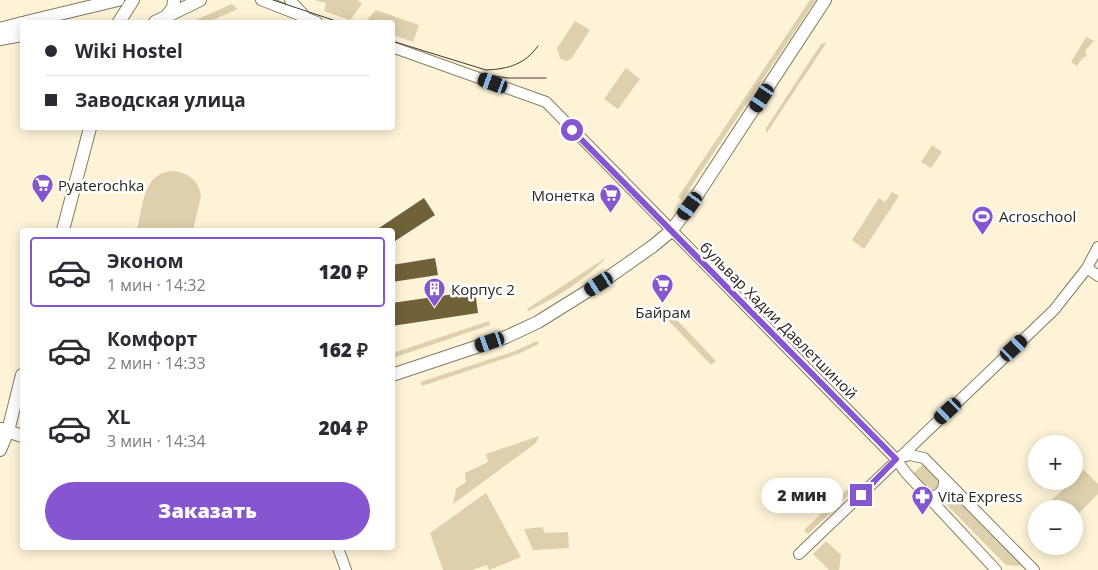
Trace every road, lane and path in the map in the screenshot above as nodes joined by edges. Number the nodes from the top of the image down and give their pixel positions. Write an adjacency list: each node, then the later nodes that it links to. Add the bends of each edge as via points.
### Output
1 (118, 0): 8 (main road)
2 (133, 0): 9 (main road)
3 (174, 0): 10 (main road, via 172,11)
4 (200, 0): 11 (main road)
5 (261, 0): 12 (street)
6 (290, 0): 13 (street)
7 (825, 0): 21 (main road)
8 (36, 20)
9 (120, 20)
10 (160, 20)
11 (161, 20)
12 (310, 20)
13 (312, 20)
14 (20, 24): 15 (main road)
15 (0, 29)
16 (20, 35): 17 (main road)
17 (0, 39)
18 (395, 48): 21 (street, бульвар Хадии Давлетшиной, via 546,102)
19 (89, 130): 20 (main road)
20 (64, 228)
21 (671, 230): 25 (main road, via 599,284 525,329); 32 (street, бульвар Хадии Давлетшиной)
22 (1098, 247): 23 (street)
23 (1087, 268): 24 (street); 29 (street, via 1054,310)
24 (1098, 276)
25 (395, 374)
26 (20, 381): 27 (main road)
27 (4, 430): 28 (main road); 30 (main road)
28 (20, 435)
29 (921, 436): 31 (street); 32 (street)
30 (0, 450)
31 (924, 458): 32 (street, via 910,455); 33 (street)
32 (896, 459): 34 (street, бульвар Хадии Давлетшиной); 36 (street)
33 (944, 478): 34 (street, via 940,494); 39 (street)
34 (929, 497): 38 (street, бульвар Хадии Давлетшиной)
35 (339, 550): 37 (street)
36 (799, 554)
37 (346, 570)
38 (996, 570)
39 (1034, 570)

